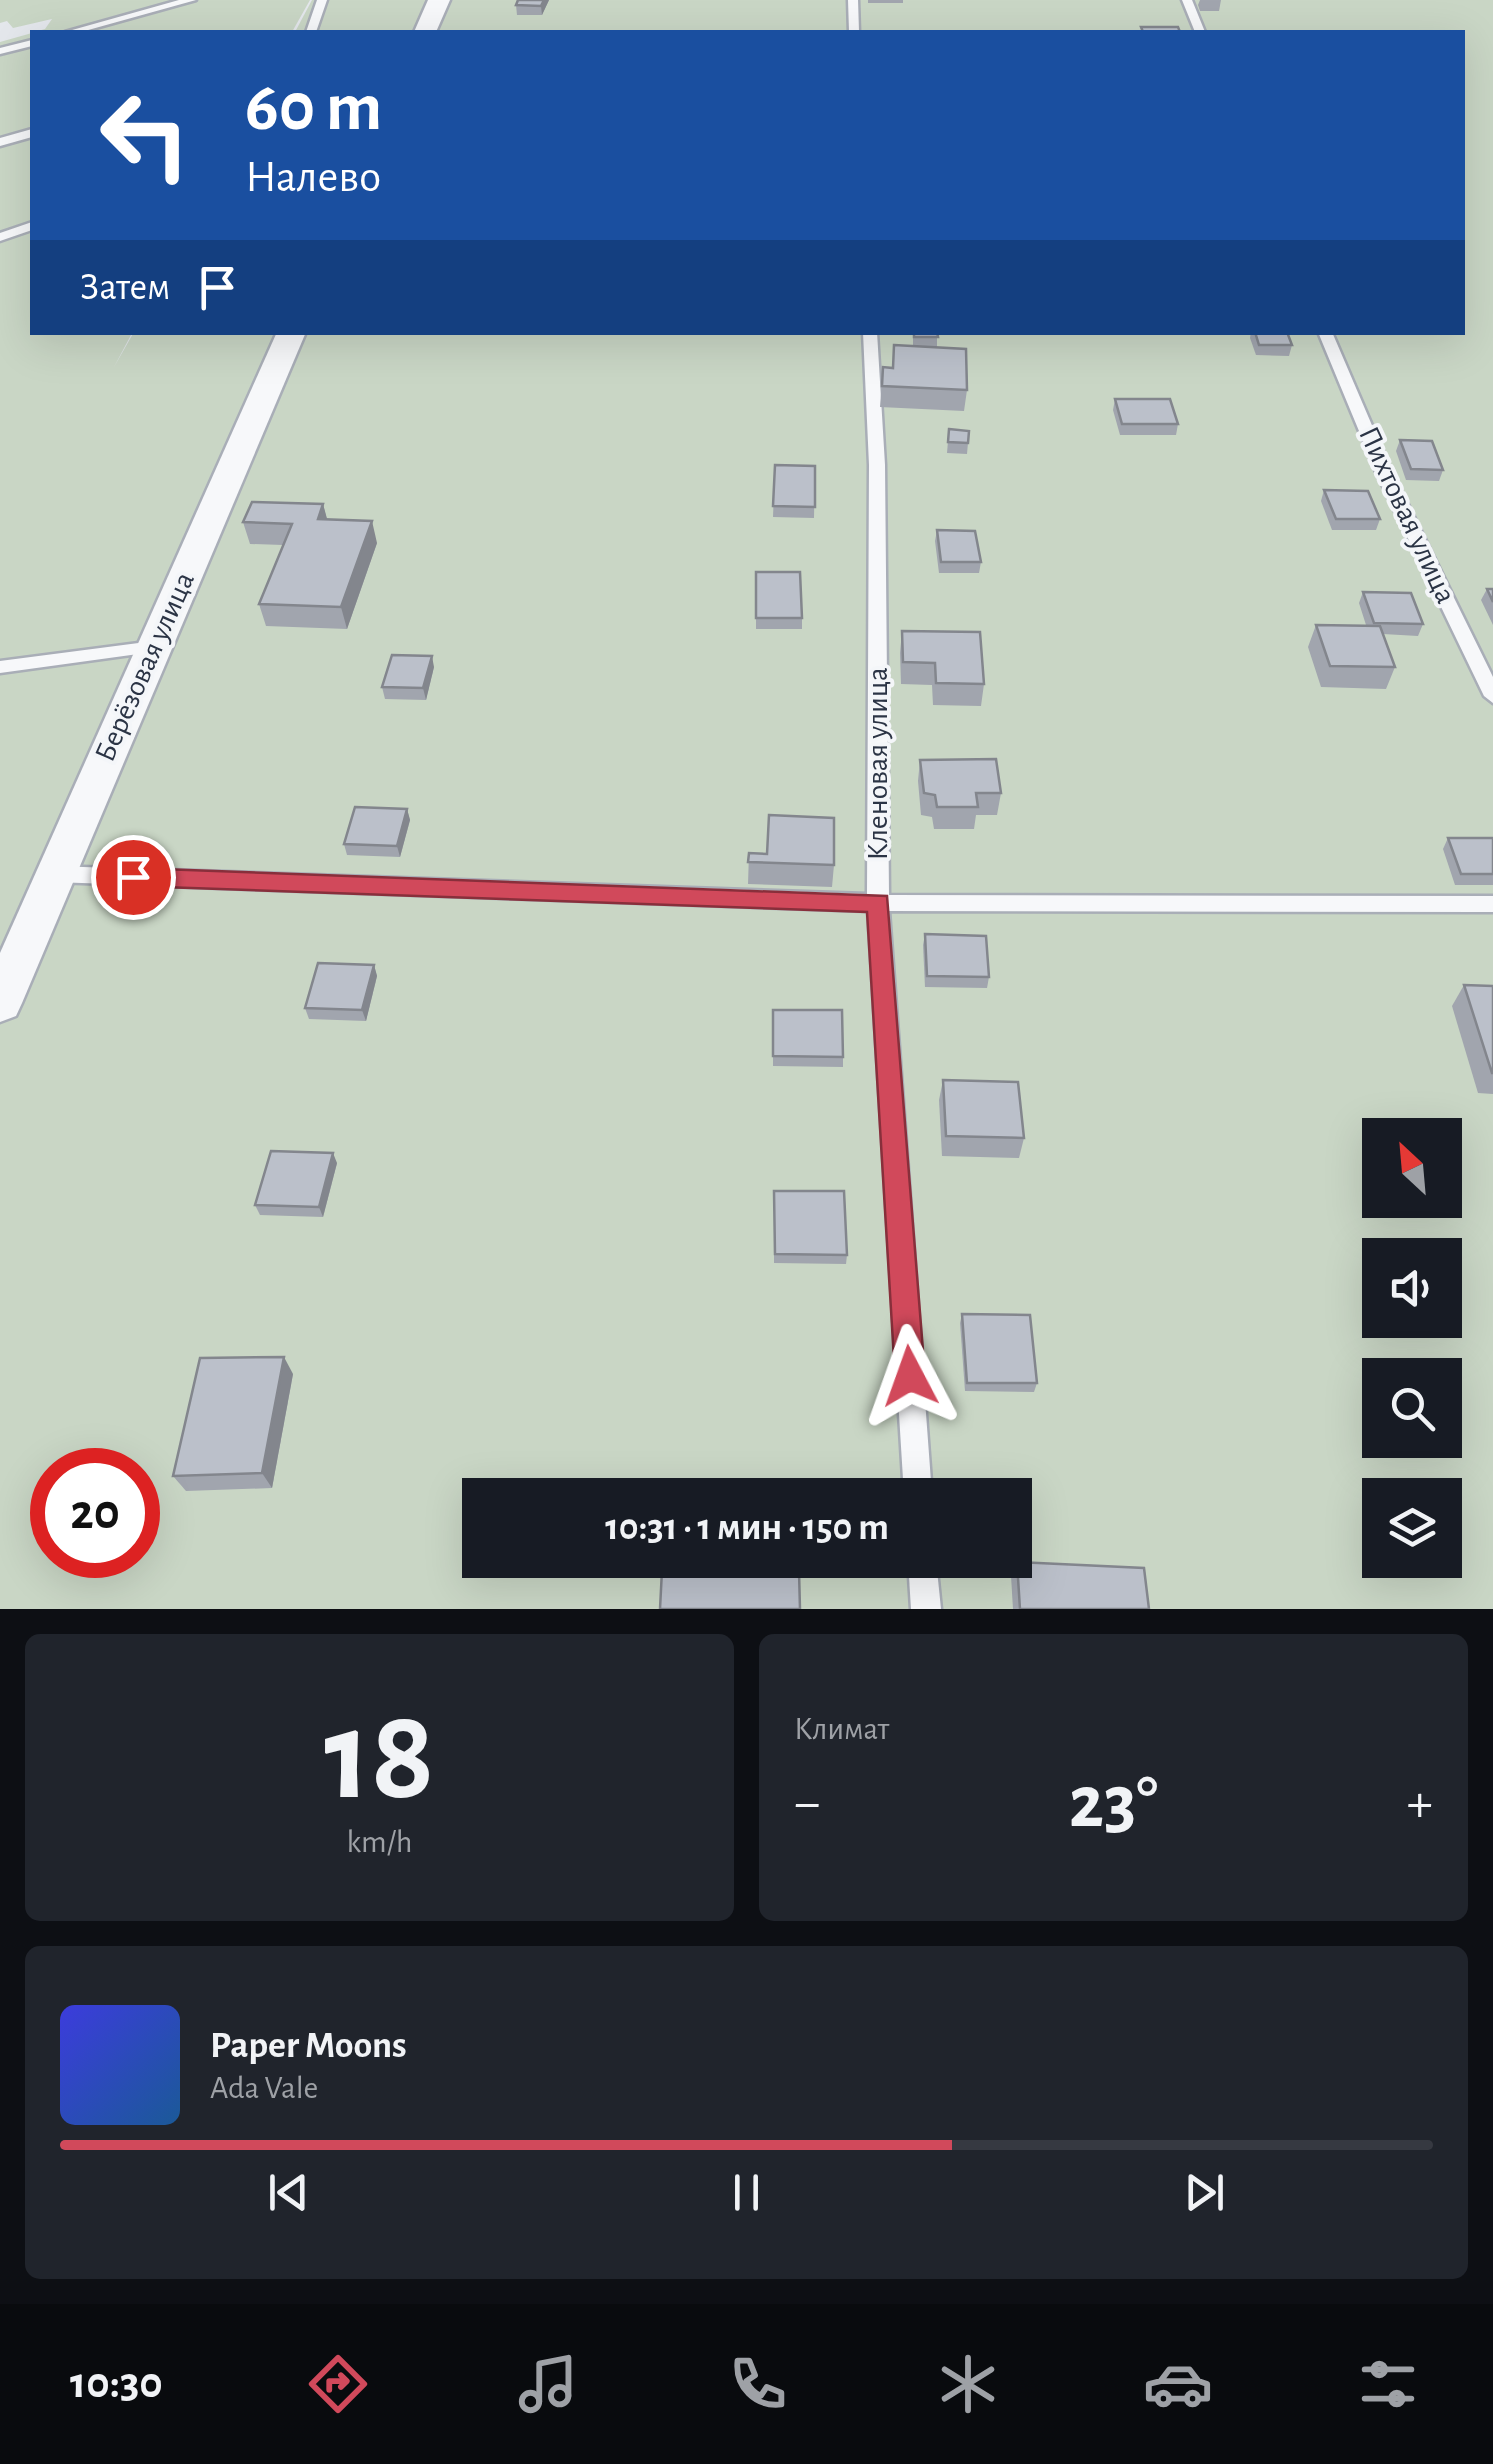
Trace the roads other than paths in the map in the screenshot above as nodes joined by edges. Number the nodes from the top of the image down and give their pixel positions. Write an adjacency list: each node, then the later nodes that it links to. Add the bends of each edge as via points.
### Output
1 (190, 0): 6 (lane)
2 (322, 0): 7 (lane)
3 (439, 0): 8 (street)
4 (853, 0): 9 (lane)
5 (1187, 0): 10 (lane)
6 (78, 30)
7 (312, 30)
8 (426, 30)
9 (854, 30)
10 (1199, 30)
11 (30, 43): 12 (lane)
12 (0, 51)
13 (30, 134): 14 (lane)
14 (0, 142)
15 (30, 227): 16 (lane)
16 (0, 237)
17 (291, 335): 20 (street, Берёзовая улица)
18 (870, 335): 24 (lane, Кленовая улица)
19 (1326, 335): 22 (lane, Пихтовая улица, via 1384,472)
20 (154, 647): 21 (lane); 23 (street, Берёзовая улица)
21 (0, 667)
22 (1493, 696)
23 (54, 874): 24 (lane); 26 (street, Берёзовая улица)
24 (878, 903): 25 (lane); 27 (lane, Кленовая улица)
25 (1493, 904)
26 (0, 1002)
27 (917, 1478)
28 (923, 1578): 29 (lane)
29 (926, 1609)

